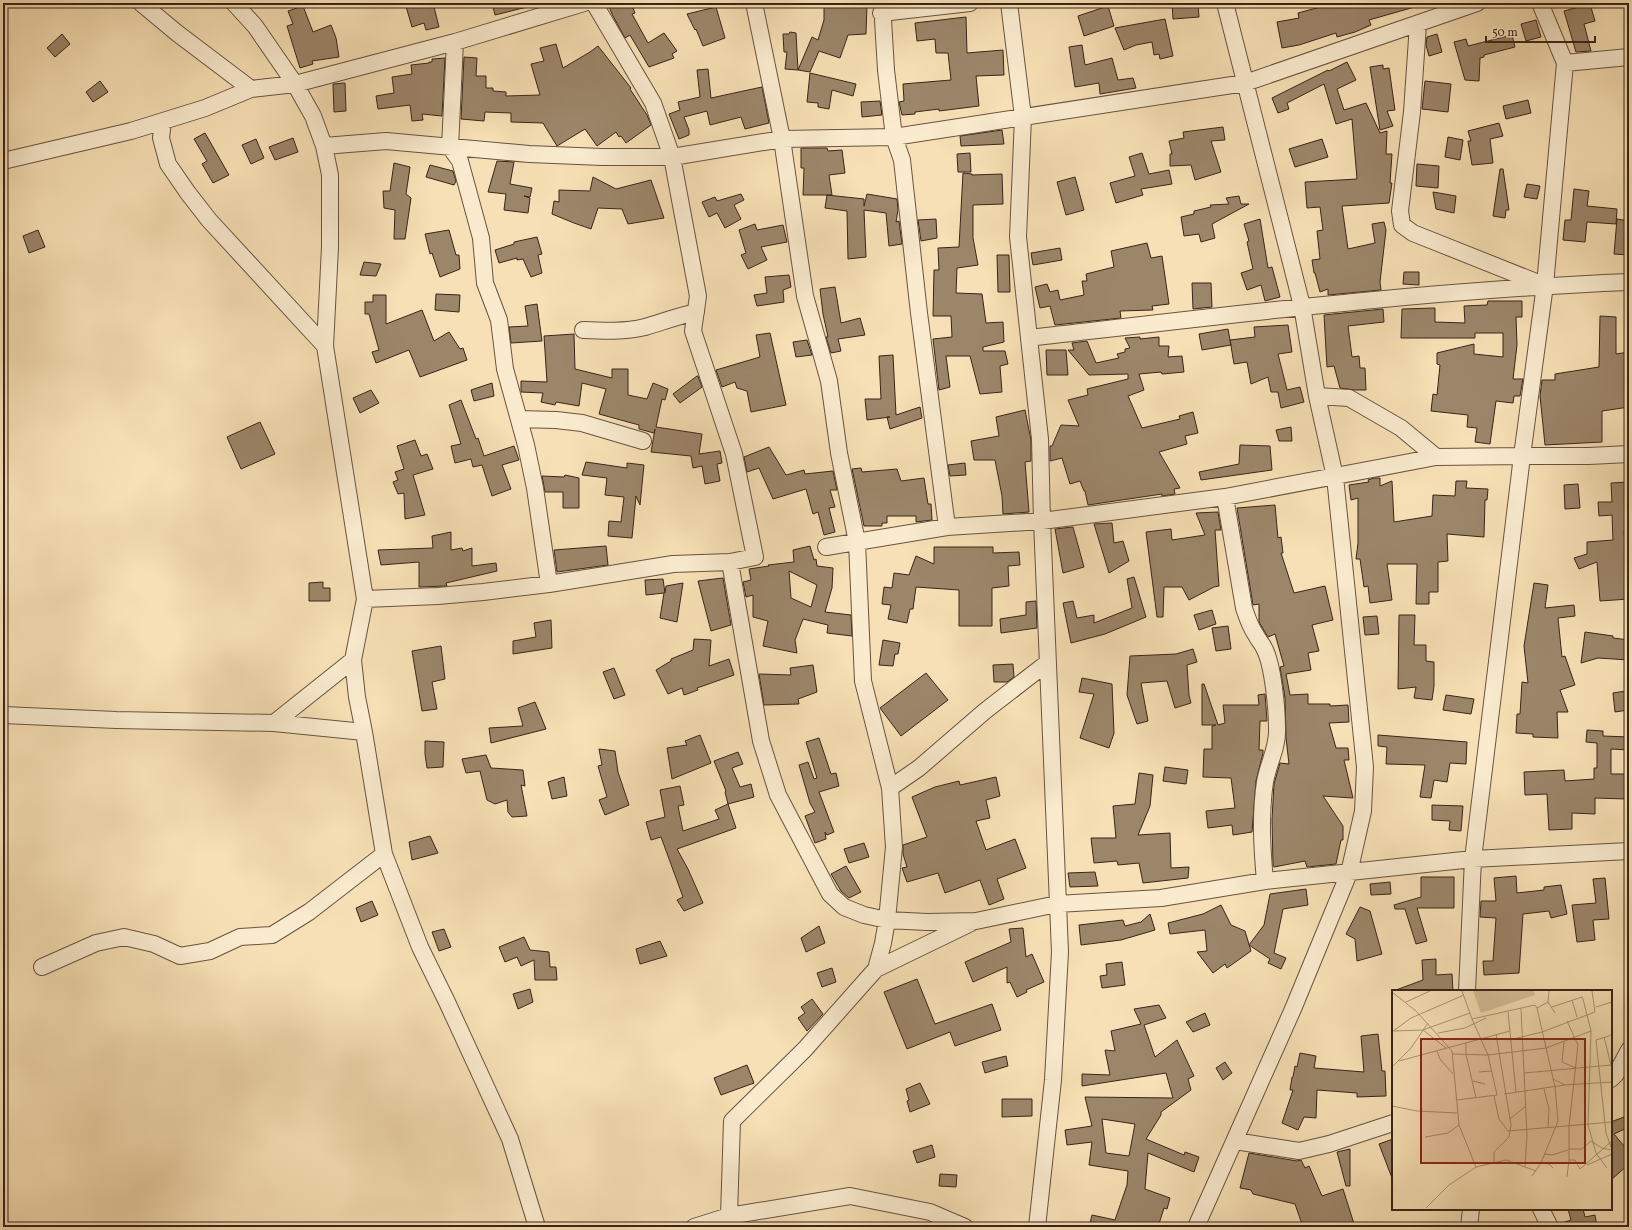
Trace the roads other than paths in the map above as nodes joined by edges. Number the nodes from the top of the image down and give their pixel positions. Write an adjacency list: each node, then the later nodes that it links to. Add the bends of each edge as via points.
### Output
1 (141, 3): 18 (street)
2 (234, 3): 17 (street, via 256,26)
3 (584, 3): 13 (street)
4 (594, 3): 25 (street, via 653,103)
5 (754, 3): 22 (street)
6 (970, 3): 11 (street)
7 (1009, 3): 19 (street)
8 (1225, 3): 16 (street)
9 (1477, 3): 12 (street)
10 (1540, 3): 15 (street)
11 (882, 8): 21 (street)
12 (1418, 24): 16 (street); 28 (street, via 1413,99 1400,211 1402,225 1413,233)
13 (455, 42): 17 (street); 24 (street)
14 (1629, 57): 15 (street)
15 (1565, 63): 28 (street)
16 (1245, 83): 19 (street); 29 (street)
17 (295, 84): 18 (street); 23 (street)
18 (251, 89): 20 (street, via 205,108)
19 (1023, 117): 21 (street); 32 (street, via 1018,237)
20 (163, 121): 26 (street); 33 (street, via 161,138 168,164 188,193 209,220)
21 (894, 137): 22 (street); 43 (street, via 902,160)
22 (782, 139): 25 (street); 44 (street, via 805,296 829,381 839,453)
23 (324, 146): 24 (street, via 386,141); 33 (street, via 330,175 330,247)
24 (450, 146): 25 (street, via 528,154); 35 (street, via 460,161 481,238 485,283 499,320 505,370)
25 (672, 157): 30 (street, via 698,296)
26 (3, 161)
27 (1629, 282): 28 (street)
28 (1545, 285): 29 (street); 38 (street)
29 (1302, 306): 32 (street); 34 (street)
30 (696, 312): 31 (street, via 644,327 613,331); 46 (street, via 693,331 734,454 755,557)
31 (583, 330)
32 (1029, 338): 42 (street, via 1040,439)
33 (325, 346): 48 (street)
34 (1317, 396): 39 (street, via 1349,398 1401,428); 40 (street)
35 (518, 419): 36 (street, via 582,423); 47 (street, via 535,488)
36 (643, 441)
37 (1629, 454): 38 (street)
38 (1522, 456): 39 (street); 57 (street)
39 (1436, 457): 40 (street)
40 (1335, 477): 41 (street); 58 (street, via 1365,767 1364,811)
41 (1225, 497): 42 (street); 59 (street, via 1244,608 1249,623 1265,648 1276,710 1278,730 1267,770 1262,802)
42 (1042, 521): 43 (street); 50 (street)
43 (947, 527): 44 (street)
44 (857, 542): 45 (street); 54 (street, via 863,681)
45 (826, 547)
46 (730, 562): 47 (street, via 673,564); 61 (street, via 761,741 778,795 830,894 844,907)
47 (549, 584): 48 (street, via 438,596)
48 (365, 599): 49 (street)
49 (353, 660): 52 (street); 53 (street)
50 (1048, 663): 54 (street, via 985,711 919,768); 60 (street)
51 (3, 715): 52 (street)
52 (274, 723): 53 (street)
53 (364, 732): 56 (street)
54 (890, 788): 61 (street, via 894,847)
55 (1629, 852): 57 (street)
56 (384, 854): 63 (street, via 309,912 272,934 240,937 210,951 180,956 154,944 124,937 96,943); 73 (street, via 420,947 510,1139)
57 (1473, 860): 58 (street); 65 (street)
58 (1349, 873): 59 (street); 69 (street)
59 (1265, 881): 60 (street, via 1161,898)
60 (1057, 904): 62 (street); 76 (street, via 1060,952 1053,1080)
61 (887, 920): 62 (street); 64 (street)
62 (976, 921): 64 (street)
63 (42, 967)
64 (876, 968): 72 (street, via 805,1049 732,1121)
65 (1467, 990)
66 (1629, 1050): 67 (street)
67 (1612, 1078)
68 (1392, 1123): 69 (street, via 1299,1151)
69 (1235, 1141): 77 (street)
70 (1471, 1210): 78 (street)
71 (1542, 1210): 79 (street)
72 (729, 1216): 74 (street); 75 (street, via 850,1196 930,1212)
73 (537, 1227)
74 (694, 1227)
75 (965, 1227)
76 (1037, 1227)
77 (1196, 1227)
78 (1469, 1227)
79 (1550, 1227)

